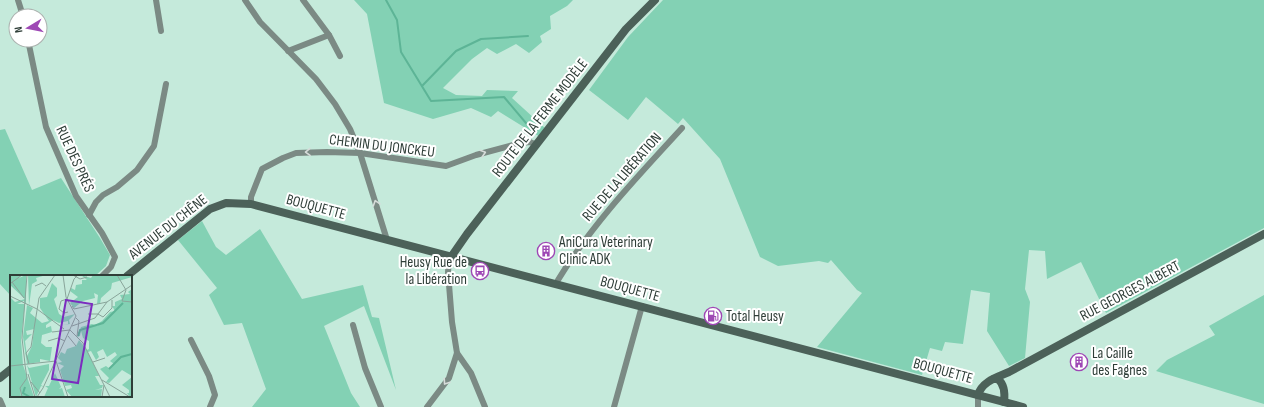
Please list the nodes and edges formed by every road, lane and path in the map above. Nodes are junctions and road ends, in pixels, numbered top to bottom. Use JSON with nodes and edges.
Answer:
{"nodes":[{"id":1,"x":156,"y":0,"type":"edge"},
{"id":2,"x":245,"y":0,"type":"edge"},
{"id":3,"x":303,"y":0,"type":"edge"},
{"id":4,"x":655,"y":0,"type":"edge"},
{"id":5,"x":161,"y":31,"type":"dead end"},
{"id":6,"x":329,"y":35,"type":"junction"},
{"id":7,"x":30,"y":48,"type":"edge"},
{"id":8,"x":288,"y":51,"type":"junction"},
{"id":9,"x":340,"y":56,"type":"dead end"},
{"id":10,"x":166,"y":84,"type":"dead end"},
{"id":11,"x":682,"y":128,"type":"dead end"},
{"id":12,"x":536,"y":145,"type":"junction"},
{"id":13,"x":360,"y":153,"type":"junction"},
{"id":14,"x":251,"y":204,"type":"junction"},
{"id":15,"x":89,"y":215,"type":"junction"},
{"id":16,"x":1264,"y":234,"type":"edge"},
{"id":17,"x":387,"y":240,"type":"junction"},
{"id":18,"x":451,"y":257,"type":"junction"},
{"id":19,"x":103,"y":275,"type":"edge"},
{"id":20,"x":128,"y":275,"type":"edge"},
{"id":21,"x":556,"y":284,"type":"junction"},
{"id":22,"x":642,"y":306,"type":"junction"},
{"id":23,"x":353,"y":325,"type":"dead end"},
{"id":24,"x":191,"y":340,"type":"dead end"},
{"id":25,"x":457,"y":353,"type":"junction"},
{"id":26,"x":10,"y":370,"type":"edge"},
{"id":27,"x":1009,"y":372,"type":"junction"},
{"id":28,"x":0,"y":378,"type":"edge"},
{"id":29,"x":994,"y":379,"type":"junction"},
{"id":30,"x":1003,"y":384,"type":"junction"},
{"id":31,"x":978,"y":395,"type":"junction"},
{"id":32,"x":0,"y":400,"type":"edge"},
{"id":33,"x":1004,"y":402,"type":"junction"},
{"id":34,"x":3,"y":407,"type":"edge"},
{"id":35,"x":210,"y":407,"type":"edge"},
{"id":36,"x":381,"y":407,"type":"edge"},
{"id":37,"x":427,"y":407,"type":"edge"},
{"id":38,"x":485,"y":407,"type":"edge"},
{"id":39,"x":614,"y":407,"type":"edge"},
{"id":40,"x":978,"y":407,"type":"edge"},
{"id":41,"x":1022,"y":407,"type":"edge"}],
"edges":[{"from":1,"to":5,"type":"street"},
{"from":2,"to":8,"type":"street"},
{"from":3,"to":6,"type":"street"},
{"from":4,"to":12,"type":"main road","name":"ROUTE DE LA FERME MODÈLE"},
{"from":6,"to":8,"type":"street"},
{"from":6,"to":9,"type":"street"},
{"from":7,"to":15,"type":"street","name":"RUE DES PRÉS"},
{"from":8,"to":13,"type":"street"},
{"from":10,"to":15,"type":"street"},
{"from":11,"to":21,"type":"street","name":"RUE DE LA LIBÉRATION"},
{"from":13,"to":12,"type":"street","name":"CHEMIN DU JONCKEU","one_way":true},
{"from":12,"to":18,"type":"main road","name":"ROUTE DE LA FERME MODÈLE"},
{"from":13,"to":14,"type":"street","name":"CHEMIN DU JONCKEU","one_way":true},
{"from":17,"to":13,"type":"street","one_way":true},
{"from":14,"to":17,"type":"main road","name":"BOUQUETTE"},
{"from":14,"to":20,"type":"main road","name":"AVENUE DU CHÊNE"},
{"from":15,"to":19,"type":"street","name":"RUE DES PRÉS"},
{"from":16,"to":27,"type":"main road","name":"RUE GEORGES ALBERT"},
{"from":17,"to":18,"type":"main road","name":"BOUQUETTE"},
{"from":18,"to":21,"type":"main road","name":"BOUQUETTE"},
{"from":18,"to":25,"type":"street"},
{"from":21,"to":22,"type":"main road","name":"BOUQUETTE"},
{"from":22,"to":31,"type":"main road","name":"BOUQUETTE"},
{"from":22,"to":39,"type":"street"},
{"from":23,"to":36,"type":"street"},
{"from":24,"to":35,"type":"street"},
{"from":25,"to":37,"type":"street","one_way":true},
{"from":25,"to":38,"type":"street"},
{"from":26,"to":28,"type":"main road"},
{"from":27,"to":29,"type":"main road","name":"RUE GEORGES ALBERT"},
{"from":27,"to":30,"type":"main road"},
{"from":29,"to":30,"type":"main road"},
{"from":29,"to":31,"type":"main road","name":"RUE GEORGES ALBERT"},
{"from":30,"to":33,"type":"main road"},
{"from":31,"to":33,"type":"main road","name":"BOUQUETTE"},
{"from":31,"to":40,"type":"street"},
{"from":32,"to":34,"type":"street"},
{"from":33,"to":41,"type":"main road","name":"BOUQUETTE"}]}
